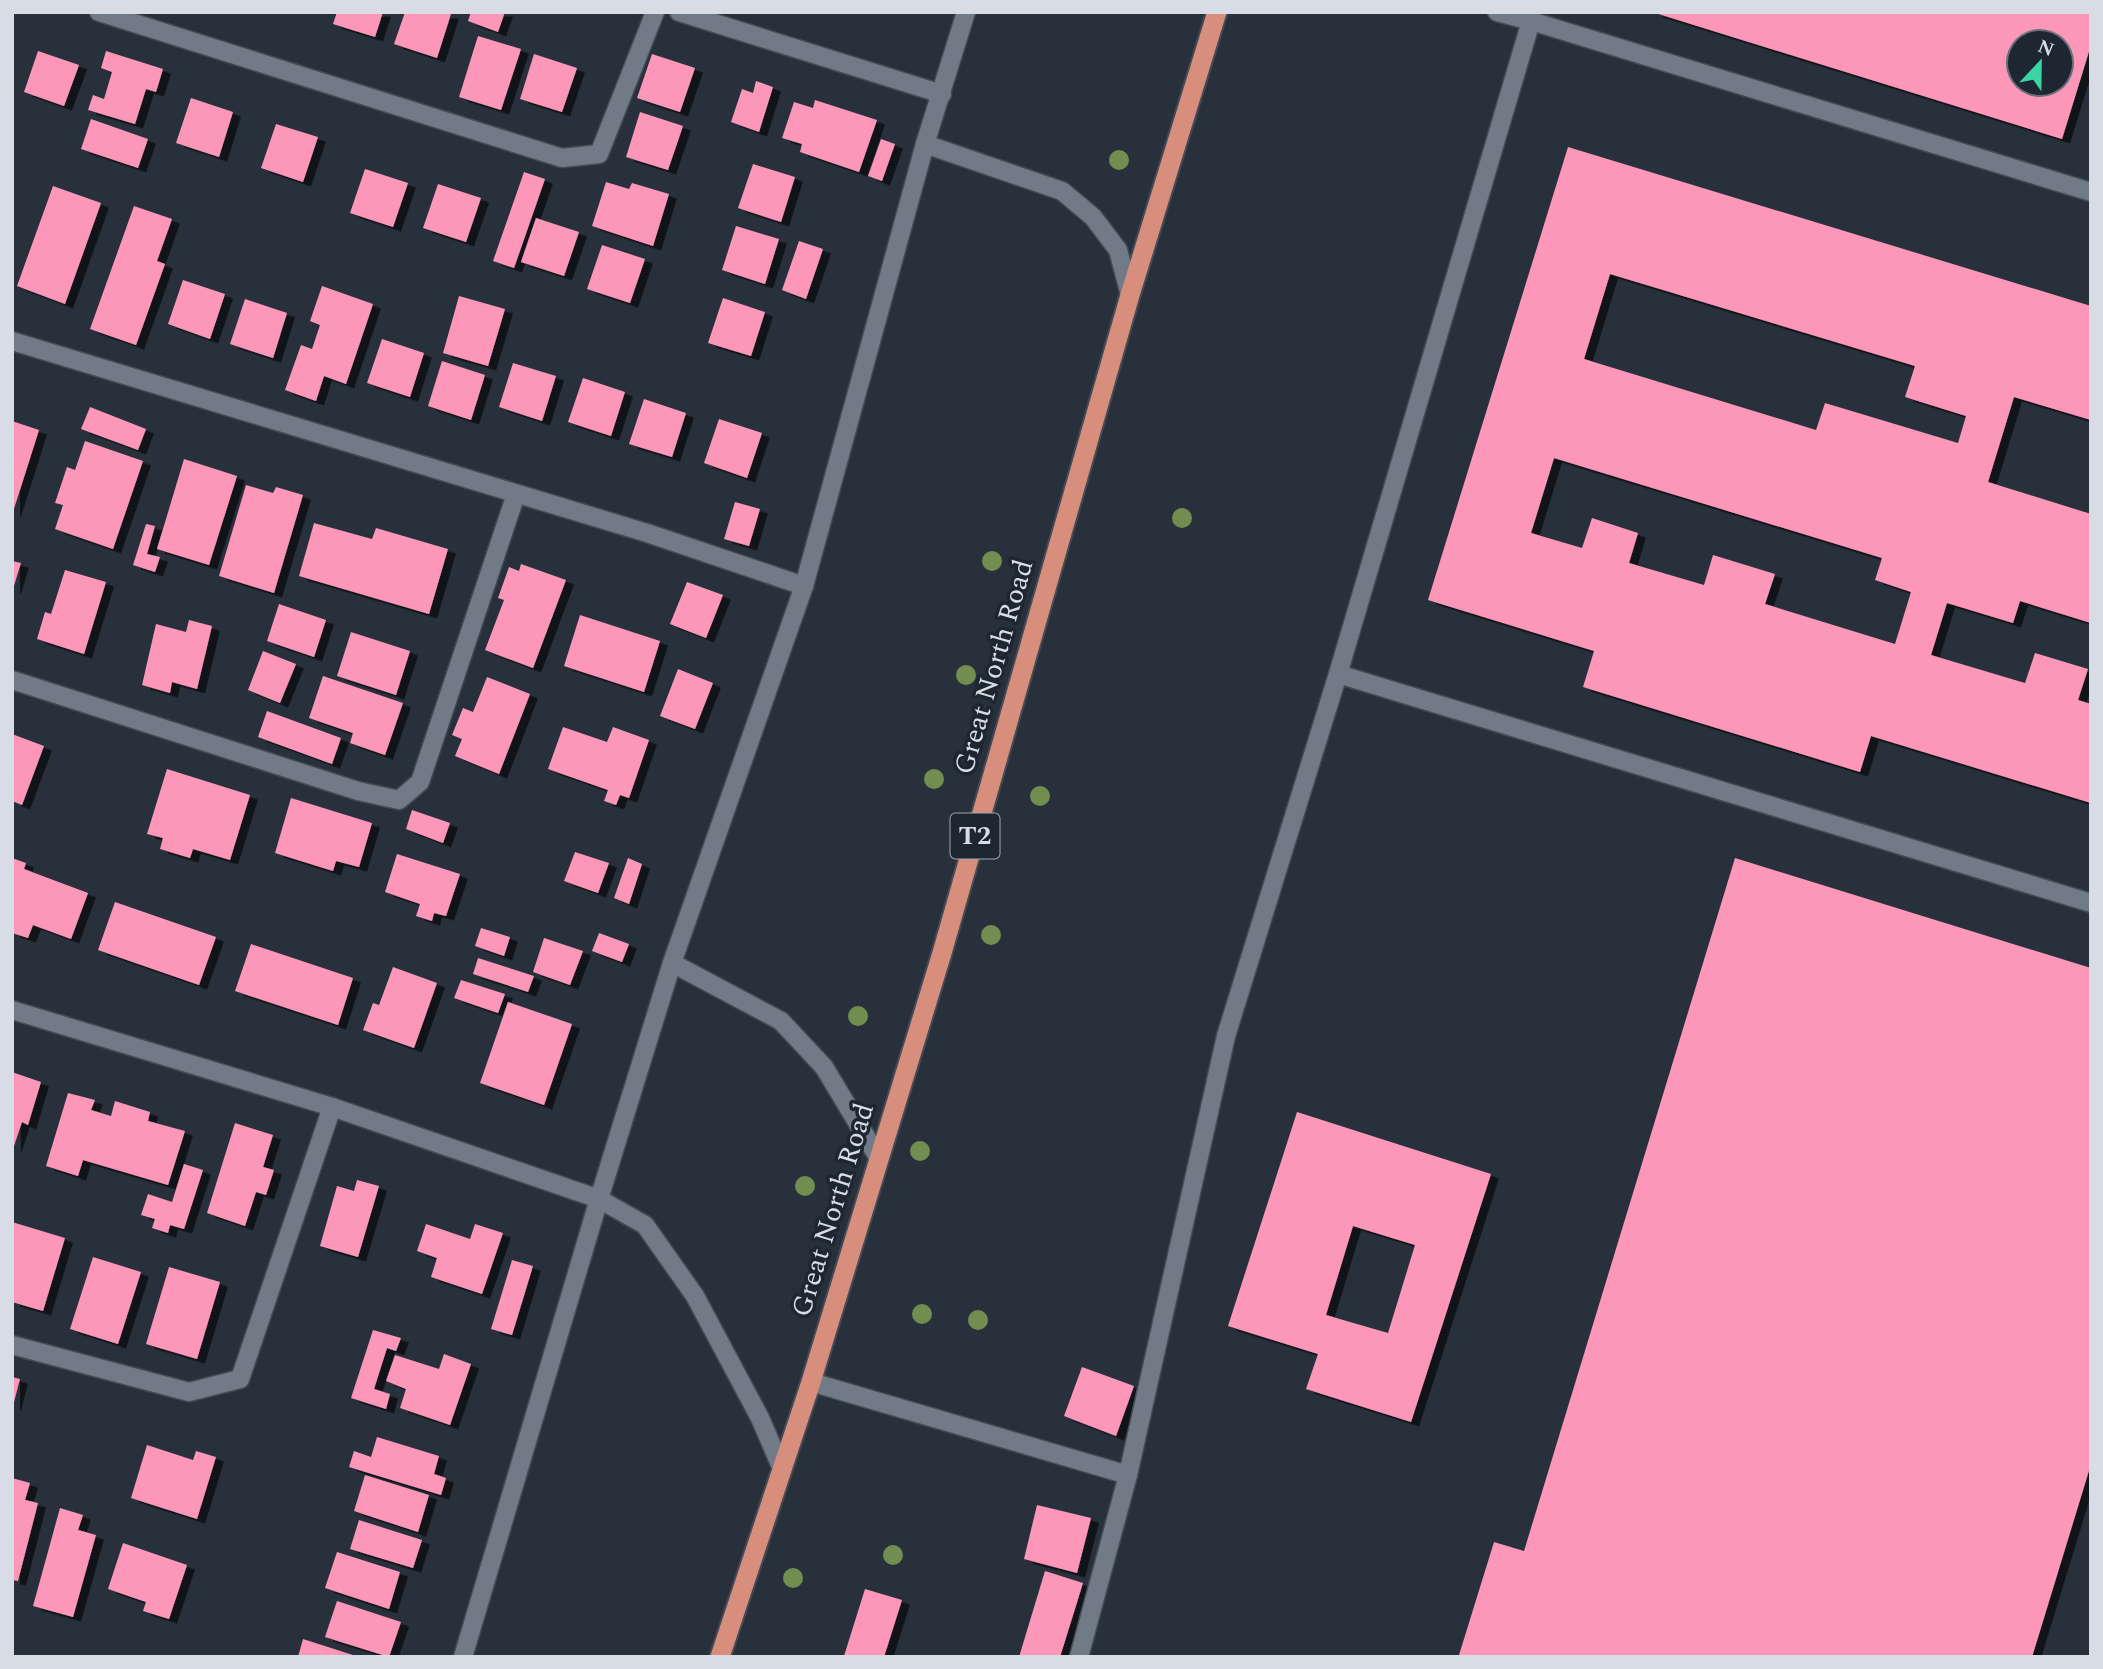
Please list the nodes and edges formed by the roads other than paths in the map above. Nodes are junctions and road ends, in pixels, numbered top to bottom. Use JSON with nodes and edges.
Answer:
{"nodes":[{"id":1,"x":99,"y":12,"type":"edge"},
{"id":2,"x":655,"y":12,"type":"edge"},
{"id":3,"x":679,"y":12,"type":"edge"},
{"id":4,"x":966,"y":12,"type":"edge"},
{"id":5,"x":1217,"y":12,"type":"edge"},
{"id":6,"x":1497,"y":12,"type":"edge"},
{"id":7,"x":137,"y":18,"type":"edge"},
{"id":8,"x":1531,"y":21,"type":"junction"},
{"id":9,"x":942,"y":94,"type":"junction"},
{"id":10,"x":925,"y":144,"type":"junction"},
{"id":11,"x":2091,"y":192,"type":"edge"},
{"id":12,"x":1130,"y":295,"type":"junction"},
{"id":13,"x":12,"y":341,"type":"edge"},
{"id":14,"x":516,"y":495,"type":"junction"},
{"id":15,"x":804,"y":586,"type":"junction"},
{"id":16,"x":1338,"y":674,"type":"junction"},
{"id":17,"x":12,"y":680,"type":"edge"},
{"id":18,"x":2091,"y":903,"type":"edge"},
{"id":19,"x":672,"y":963,"type":"junction"},
{"id":20,"x":12,"y":1010,"type":"edge"},
{"id":21,"x":332,"y":1107,"type":"junction"},
{"id":22,"x":878,"y":1157,"type":"junction"},
{"id":23,"x":599,"y":1199,"type":"junction"},
{"id":24,"x":12,"y":1345,"type":"edge"},
{"id":25,"x":811,"y":1382,"type":"junction"},
{"id":26,"x":782,"y":1469,"type":"junction"},
{"id":27,"x":1128,"y":1475,"type":"junction"},
{"id":28,"x":463,"y":1657,"type":"edge"},
{"id":29,"x":720,"y":1657,"type":"edge"},
{"id":30,"x":1079,"y":1657,"type":"edge"}],
"edges":[{"from":1,"to":7,"type":"street"},
{"from":2,"to":7,"type":"street"},
{"from":3,"to":9,"type":"street"},
{"from":4,"to":9,"type":"street"},
{"from":5,"to":12,"type":"highway","name":"Great North Road","number":"T2"},
{"from":6,"to":8,"type":"street"},
{"from":8,"to":11,"type":"street"},
{"from":8,"to":16,"type":"street"},
{"from":9,"to":10,"type":"street"},
{"from":10,"to":12,"type":"street"},
{"from":10,"to":15,"type":"street"},
{"from":12,"to":22,"type":"highway","name":"Great North Road","number":"T2"},
{"from":13,"to":14,"type":"street"},
{"from":14,"to":15,"type":"street"},
{"from":14,"to":17,"type":"street"},
{"from":15,"to":19,"type":"street"},
{"from":16,"to":18,"type":"street"},
{"from":16,"to":27,"type":"street"},
{"from":19,"to":22,"type":"street"},
{"from":19,"to":23,"type":"street"},
{"from":20,"to":21,"type":"street"},
{"from":21,"to":23,"type":"street"},
{"from":21,"to":24,"type":"street"},
{"from":22,"to":25,"type":"highway","name":"Great North Road","number":"T2"},
{"from":23,"to":26,"type":"street"},
{"from":23,"to":28,"type":"street"},
{"from":25,"to":26,"type":"highway","name":"Great North Road","number":"T2"},
{"from":25,"to":27,"type":"street"},
{"from":26,"to":29,"type":"highway","name":"Great North Road","number":"T2"},
{"from":27,"to":30,"type":"street"}]}
